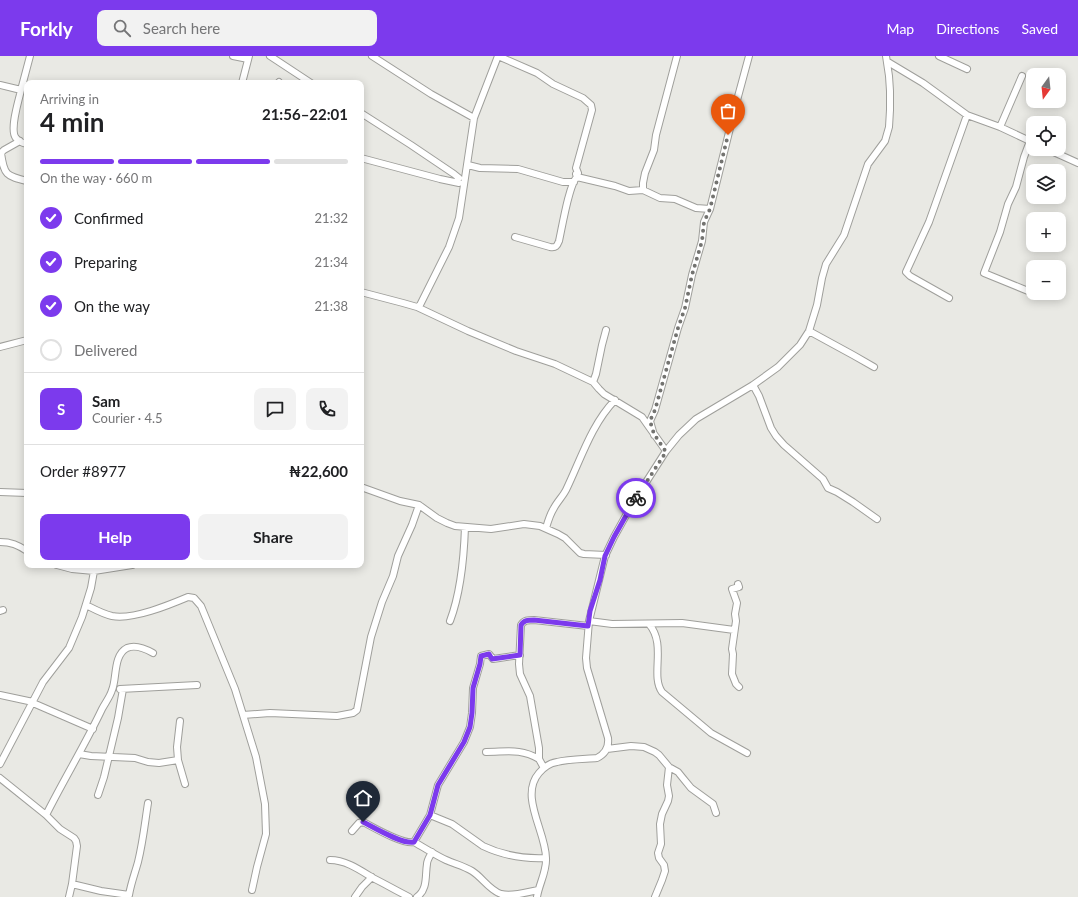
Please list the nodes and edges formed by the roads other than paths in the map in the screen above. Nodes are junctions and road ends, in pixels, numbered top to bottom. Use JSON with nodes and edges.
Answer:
{"nodes":[{"id":1,"x":30,"y":56,"type":"edge"},
{"id":2,"x":233,"y":56,"type":"edge"},
{"id":3,"x":270,"y":56,"type":"edge"},
{"id":4,"x":372,"y":56,"type":"edge"},
{"id":5,"x":677,"y":56,"type":"edge"},
{"id":6,"x":749,"y":56,"type":"edge"},
{"id":7,"x":939,"y":56,"type":"edge"},
{"id":8,"x":248,"y":58,"type":"edge"},
{"id":9,"x":887,"y":59,"type":"edge"},
{"id":10,"x":967,"y":69,"type":"dead end"},
{"id":11,"x":1022,"y":76,"type":"dead end"},
{"id":12,"x":243,"y":80,"type":"edge"},
{"id":13,"x":306,"y":80,"type":"edge"},
{"id":14,"x":0,"y":85,"type":"edge"},
{"id":15,"x":21,"y":90,"type":"junction"},
{"id":16,"x":967,"y":115,"type":"junction"},
{"id":17,"x":364,"y":116,"type":"edge"},
{"id":18,"x":474,"y":118,"type":"junction"},
{"id":19,"x":1000,"y":128,"type":"junction"},
{"id":20,"x":1026,"y":140,"type":"edge"},
{"id":21,"x":20,"y":141,"type":"junction"},
{"id":22,"x":24,"y":143,"type":"edge"},
{"id":23,"x":1,"y":153,"type":"edge"},
{"id":24,"x":1026,"y":153,"type":"edge"},
{"id":25,"x":1062,"y":156,"type":"edge"},
{"id":26,"x":364,"y":159,"type":"edge"},
{"id":27,"x":1078,"y":163,"type":"edge"},
{"id":28,"x":468,"y":165,"type":"junction"},
{"id":29,"x":24,"y":179,"type":"edge"},
{"id":30,"x":576,"y":180,"type":"junction"},
{"id":31,"x":456,"y":182,"type":"junction"},
{"id":32,"x":464,"y":184,"type":"junction"},
{"id":33,"x":643,"y":190,"type":"junction"},
{"id":34,"x":710,"y":209,"type":"junction"},
{"id":35,"x":514,"y":237,"type":"dead end"},
{"id":36,"x":1026,"y":290,"type":"edge"},
{"id":37,"x":364,"y":293,"type":"edge"},
{"id":38,"x":949,"y":298,"type":"dead end"},
{"id":39,"x":417,"y":307,"type":"junction"},
{"id":40,"x":606,"y":330,"type":"dead end"},
{"id":41,"x":809,"y":331,"type":"junction"},
{"id":42,"x":24,"y":341,"type":"edge"},
{"id":43,"x":0,"y":346,"type":"edge"},
{"id":44,"x":874,"y":367,"type":"dead end"},
{"id":45,"x":593,"y":382,"type":"junction"},
{"id":46,"x":753,"y":385,"type":"junction"},
{"id":47,"x":615,"y":400,"type":"junction"},
{"id":48,"x":654,"y":434,"type":"junction"},
{"id":49,"x":666,"y":452,"type":"junction"},
{"id":50,"x":364,"y":488,"type":"edge"},
{"id":51,"x":0,"y":492,"type":"edge"},
{"id":52,"x":24,"y":493,"type":"edge"},
{"id":53,"x":418,"y":505,"type":"junction"},
{"id":54,"x":877,"y":519,"type":"dead end"},
{"id":55,"x":465,"y":527,"type":"junction"},
{"id":56,"x":546,"y":528,"type":"junction"},
{"id":57,"x":0,"y":542,"type":"edge"},
{"id":58,"x":24,"y":549,"type":"edge"},
{"id":59,"x":606,"y":555,"type":"junction"},
{"id":60,"x":68,"y":568,"type":"edge"},
{"id":61,"x":113,"y":568,"type":"edge"},
{"id":62,"x":94,"y":571,"type":"junction"},
{"id":63,"x":738,"y":584,"type":"dead end"},
{"id":64,"x":86,"y":605,"type":"junction"},
{"id":65,"x":450,"y":621,"type":"dead end"},
{"id":66,"x":588,"y":624,"type":"junction"},
{"id":67,"x":650,"y":624,"type":"junction"},
{"id":68,"x":734,"y":630,"type":"junction"},
{"id":69,"x":153,"y":653,"type":"dead end"},
{"id":70,"x":520,"y":655,"type":"junction"},
{"id":71,"x":197,"y":685,"type":"dead end"},
{"id":72,"x":739,"y":687,"type":"dead end"},
{"id":73,"x":123,"y":689,"type":"junction"},
{"id":74,"x":113,"y":690,"type":"junction"},
{"id":75,"x":0,"y":695,"type":"edge"},
{"id":76,"x":122,"y":696,"type":"junction"},
{"id":77,"x":33,"y":702,"type":"junction"},
{"id":78,"x":243,"y":715,"type":"junction"},
{"id":79,"x":180,"y":721,"type":"dead end"},
{"id":80,"x":93,"y":729,"type":"junction"},
{"id":81,"x":607,"y":750,"type":"junction"},
{"id":82,"x":486,"y":752,"type":"dead end"},
{"id":83,"x":747,"y":753,"type":"dead end"},
{"id":84,"x":79,"y":754,"type":"junction"},
{"id":85,"x":108,"y":757,"type":"junction"},
{"id":86,"x":539,"y":759,"type":"junction"},
{"id":87,"x":178,"y":760,"type":"junction"},
{"id":88,"x":0,"y":764,"type":"edge"},
{"id":89,"x":669,"y":767,"type":"junction"},
{"id":90,"x":544,"y":768,"type":"junction"},
{"id":91,"x":0,"y":778,"type":"edge"},
{"id":92,"x":185,"y":784,"type":"dead end"},
{"id":93,"x":98,"y":795,"type":"dead end"},
{"id":94,"x":148,"y":803,"type":"dead end"},
{"id":95,"x":716,"y":813,"type":"dead end"},
{"id":96,"x":46,"y":815,"type":"junction"},
{"id":97,"x":430,"y":815,"type":"junction"},
{"id":98,"x":352,"y":831,"type":"dead end"},
{"id":99,"x":414,"y":842,"type":"junction"},
{"id":100,"x":432,"y":852,"type":"junction"},
{"id":101,"x":546,"y":858,"type":"junction"},
{"id":102,"x":330,"y":860,"type":"dead end"},
{"id":103,"x":370,"y":879,"type":"junction"},
{"id":104,"x":72,"y":884,"type":"junction"},
{"id":105,"x":252,"y":890,"type":"dead end"},
{"id":106,"x":538,"y":890,"type":"junction"},
{"id":107,"x":129,"y":896,"type":"edge"},
{"id":108,"x":69,"y":897,"type":"edge"},
{"id":109,"x":355,"y":897,"type":"edge"},
{"id":110,"x":409,"y":897,"type":"edge"},
{"id":111,"x":417,"y":897,"type":"edge"},
{"id":112,"x":537,"y":897,"type":"edge"},
{"id":113,"x":655,"y":897,"type":"edge"}],
"edges":[{"from":1,"to":15,"type":"street"},
{"from":2,"to":8,"type":"street"},
{"from":3,"to":13,"type":"street"},
{"from":4,"to":18,"type":"street"},
{"from":5,"to":33,"type":"street"},
{"from":6,"to":34,"type":"street"},
{"from":7,"to":10,"type":"street"},
{"from":8,"to":12,"type":"street"},
{"from":9,"to":16,"type":"street"},
{"from":9,"to":41,"type":"street"},
{"from":11,"to":19,"type":"street"},
{"from":14,"to":15,"type":"street"},
{"from":15,"to":21,"type":"street"},
{"from":16,"to":19,"type":"street"},
{"from":16,"to":38,"type":"street"},
{"from":17,"to":31,"type":"street"},
{"from":18,"to":28,"type":"street"},
{"from":18,"to":30,"type":"street"},
{"from":19,"to":20,"type":"street"},
{"from":21,"to":22,"type":"street"},
{"from":21,"to":23,"type":"street"},
{"from":23,"to":29,"type":"street"},
{"from":24,"to":36,"type":"street"},
{"from":25,"to":27,"type":"street"},
{"from":26,"to":31,"type":"street"},
{"from":28,"to":30,"type":"street"},
{"from":28,"to":32,"type":"street"},
{"from":30,"to":33,"type":"street"},
{"from":30,"to":35,"type":"street"},
{"from":31,"to":32,"type":"street"},
{"from":32,"to":39,"type":"street"},
{"from":33,"to":34,"type":"street"},
{"from":34,"to":48,"type":"street"},
{"from":37,"to":39,"type":"street"},
{"from":39,"to":45,"type":"street"},
{"from":40,"to":45,"type":"street"},
{"from":41,"to":44,"type":"street"},
{"from":41,"to":46,"type":"street"},
{"from":42,"to":43,"type":"street"},
{"from":45,"to":47,"type":"street"},
{"from":46,"to":49,"type":"street"},
{"from":46,"to":54,"type":"street"},
{"from":47,"to":48,"type":"street"},
{"from":47,"to":56,"type":"street"},
{"from":48,"to":49,"type":"street"},
{"from":49,"to":59,"type":"street"},
{"from":50,"to":53,"type":"street"},
{"from":51,"to":52,"type":"street"},
{"from":53,"to":55,"type":"street"},
{"from":53,"to":78,"type":"street"},
{"from":55,"to":56,"type":"street"},
{"from":55,"to":65,"type":"street"},
{"from":56,"to":59,"type":"street"},
{"from":57,"to":58,"type":"street"},
{"from":59,"to":66,"type":"street"},
{"from":60,"to":62,"type":"street"},
{"from":61,"to":62,"type":"street"},
{"from":62,"to":64,"type":"street"},
{"from":63,"to":68,"type":"street"},
{"from":64,"to":77,"type":"street"},
{"from":64,"to":78,"type":"street"},
{"from":66,"to":67,"type":"street"},
{"from":66,"to":70,"type":"street"},
{"from":66,"to":81,"type":"street"},
{"from":67,"to":68,"type":"street"},
{"from":67,"to":83,"type":"street"},
{"from":68,"to":72,"type":"street"},
{"from":69,"to":74,"type":"street"},
{"from":70,"to":86,"type":"street"},
{"from":70,"to":97,"type":"street"},
{"from":71,"to":73,"type":"street"},
{"from":73,"to":74,"type":"street"},
{"from":73,"to":76,"type":"street"},
{"from":74,"to":76,"type":"street"},
{"from":74,"to":80,"type":"street"},
{"from":75,"to":77,"type":"street"},
{"from":76,"to":85,"type":"street"},
{"from":77,"to":80,"type":"street"},
{"from":77,"to":88,"type":"street"},
{"from":78,"to":105,"type":"street"},
{"from":79,"to":87,"type":"street"},
{"from":80,"to":84,"type":"street"},
{"from":81,"to":89,"type":"street"},
{"from":81,"to":90,"type":"street"},
{"from":82,"to":86,"type":"street"},
{"from":84,"to":85,"type":"street"},
{"from":84,"to":96,"type":"street"},
{"from":85,"to":87,"type":"street"},
{"from":85,"to":93,"type":"street"},
{"from":86,"to":90,"type":"street"},
{"from":87,"to":92,"type":"street"},
{"from":89,"to":95,"type":"street"},
{"from":89,"to":113,"type":"street"},
{"from":90,"to":101,"type":"street"},
{"from":91,"to":96,"type":"street"},
{"from":94,"to":107,"type":"street"},
{"from":96,"to":104,"type":"street"},
{"from":97,"to":99,"type":"street"},
{"from":97,"to":101,"type":"street"},
{"from":98,"to":99,"type":"street"},
{"from":99,"to":100,"type":"street"},
{"from":100,"to":106,"type":"street"},
{"from":100,"to":111,"type":"street"},
{"from":101,"to":106,"type":"street"},
{"from":102,"to":103,"type":"street"},
{"from":103,"to":109,"type":"street"},
{"from":103,"to":110,"type":"street"},
{"from":104,"to":107,"type":"street"},
{"from":104,"to":108,"type":"street"},
{"from":106,"to":112,"type":"street"}]}
